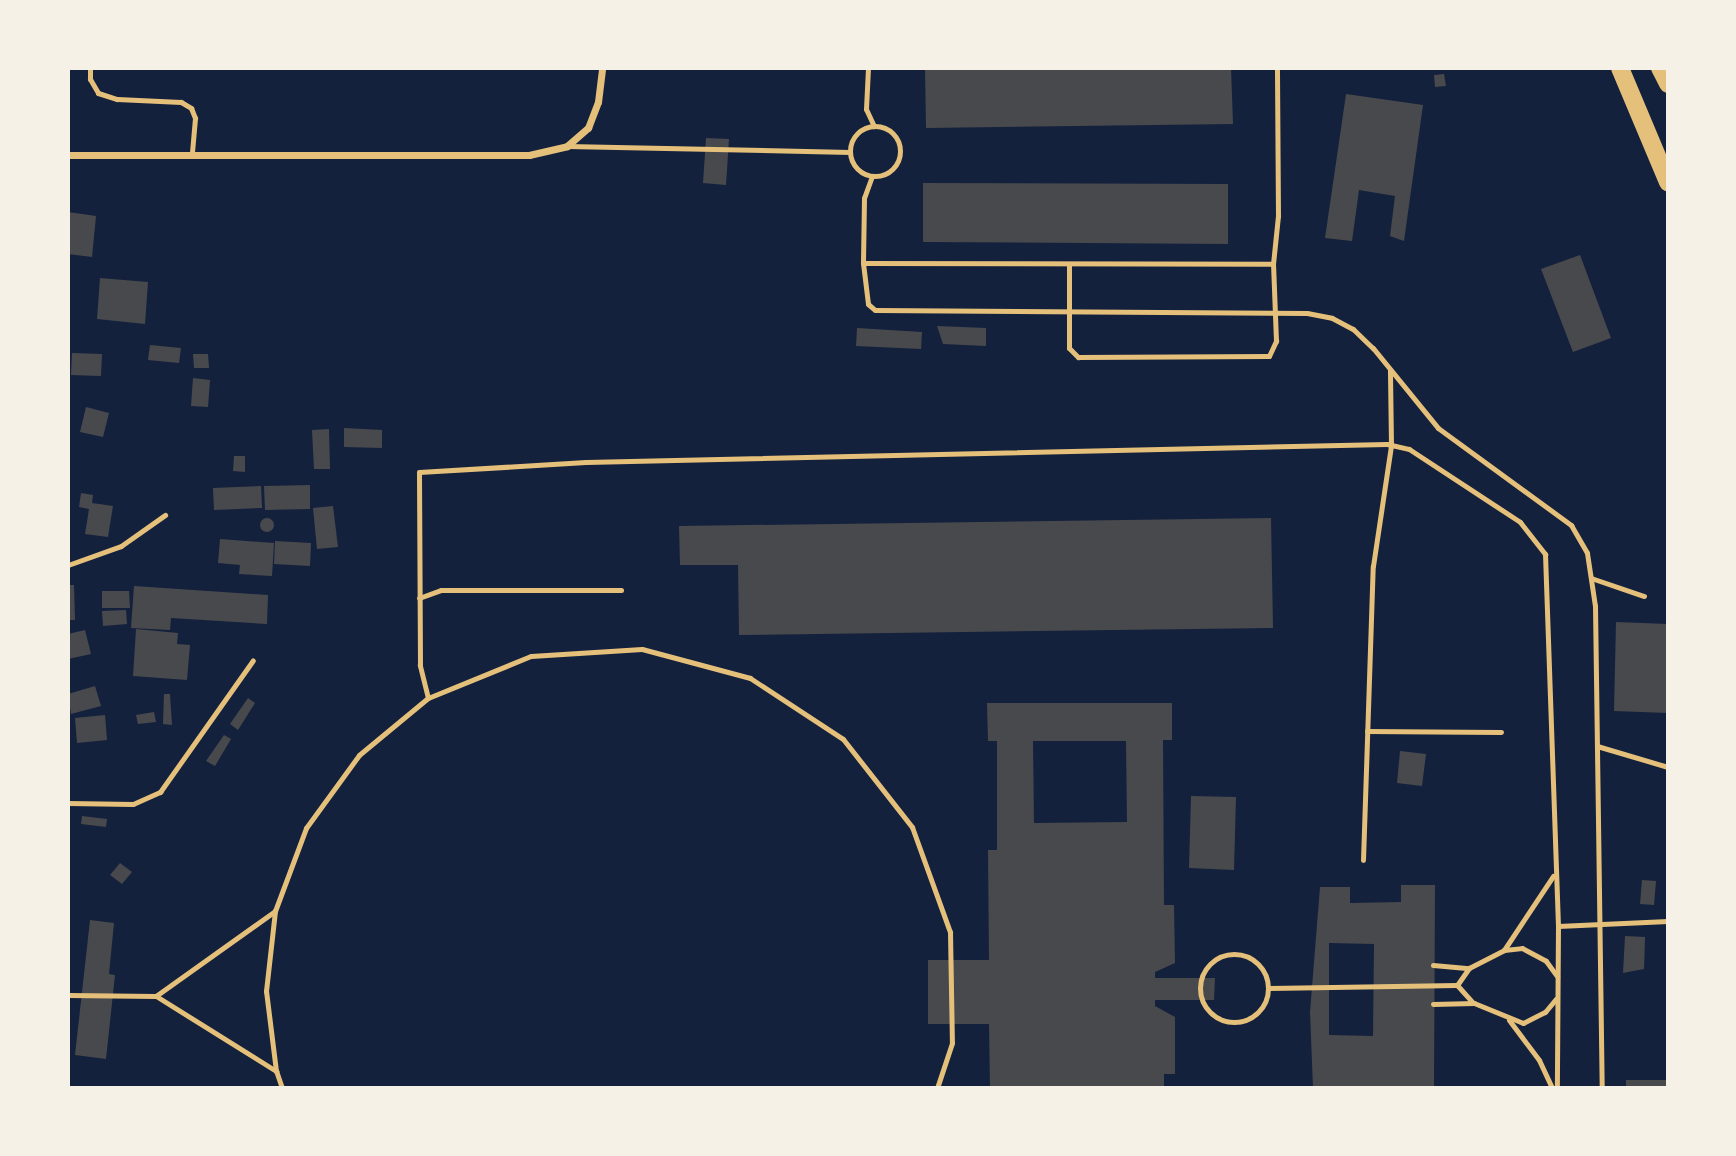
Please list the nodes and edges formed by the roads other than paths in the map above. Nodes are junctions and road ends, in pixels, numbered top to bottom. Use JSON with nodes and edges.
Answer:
{"nodes":[{"id":1,"x":90,"y":68,"type":"edge"},
{"id":2,"x":601,"y":68,"type":"edge"},
{"id":3,"x":868,"y":68,"type":"edge"},
{"id":4,"x":1278,"y":68,"type":"edge"},
{"id":5,"x":1620,"y":68,"type":"edge"},
{"id":6,"x":1660,"y":68,"type":"edge"},
{"id":7,"x":1668,"y":84,"type":"edge"},
{"id":8,"x":874,"y":126,"type":"junction"},
{"id":9,"x":567,"y":146,"type":"junction"},
{"id":10,"x":849,"y":152,"type":"junction"},
{"id":11,"x":68,"y":155,"type":"edge"},
{"id":12,"x":192,"y":155,"type":"junction"},
{"id":13,"x":872,"y":176,"type":"junction"},
{"id":14,"x":1668,"y":182,"type":"edge"},
{"id":15,"x":863,"y":263,"type":"junction"},
{"id":16,"x":1069,"y":264,"type":"junction"},
{"id":17,"x":1273,"y":264,"type":"junction"},
{"id":18,"x":1068,"y":312,"type":"junction"},
{"id":19,"x":1275,"y":314,"type":"junction"},
{"id":20,"x":1390,"y":370,"type":"junction"},
{"id":21,"x":1391,"y":445,"type":"junction"},
{"id":22,"x":165,"y":514,"type":"dead end"},
{"id":23,"x":68,"y":565,"type":"edge"},
{"id":24,"x":1591,"y":578,"type":"junction"},
{"id":25,"x":621,"y":590,"type":"dead end"},
{"id":26,"x":1644,"y":596,"type":"dead end"},
{"id":27,"x":419,"y":598,"type":"junction"},
{"id":28,"x":253,"y":660,"type":"dead end"},
{"id":29,"x":428,"y":698,"type":"junction"},
{"id":30,"x":1367,"y":732,"type":"junction"},
{"id":31,"x":1501,"y":733,"type":"dead end"},
{"id":32,"x":1597,"y":746,"type":"junction"},
{"id":33,"x":1668,"y":767,"type":"edge"},
{"id":34,"x":68,"y":803,"type":"edge"},
{"id":35,"x":1363,"y":860,"type":"dead end"},
{"id":36,"x":1555,"y":873,"type":"junction"},
{"id":37,"x":275,"y":911,"type":"junction"},
{"id":38,"x":1668,"y":921,"type":"edge"},
{"id":39,"x":1600,"y":924,"type":"junction"},
{"id":40,"x":1558,"y":926,"type":"junction"},
{"id":41,"x":1504,"y":950,"type":"junction"},
{"id":42,"x":1433,"y":965,"type":"dead end"},
{"id":43,"x":1469,"y":968,"type":"junction"},
{"id":44,"x":1557,"y":976,"type":"junction"},
{"id":45,"x":1457,"y":985,"type":"junction"},
{"id":46,"x":1268,"y":988,"type":"junction"},
{"id":47,"x":68,"y":995,"type":"edge"},
{"id":48,"x":156,"y":996,"type":"junction"},
{"id":49,"x":1558,"y":998,"type":"junction"},
{"id":50,"x":1474,"y":1003,"type":"junction"},
{"id":51,"x":1433,"y":1004,"type":"dead end"},
{"id":52,"x":1509,"y":1020,"type":"junction"},
{"id":53,"x":276,"y":1071,"type":"junction"},
{"id":54,"x":282,"y":1088,"type":"edge"},
{"id":55,"x":937,"y":1088,"type":"edge"},
{"id":56,"x":1555,"y":1088,"type":"edge"},
{"id":57,"x":1602,"y":1088,"type":"edge"}],
"edges":[{"from":1,"to":12,"type":"lane"},
{"from":2,"to":9,"type":"street"},
{"from":3,"to":8,"type":"lane"},
{"from":4,"to":17,"type":"lane"},
{"from":5,"to":14,"type":"main road"},
{"from":6,"to":7,"type":"main road"},
{"from":8,"to":10,"type":"lane"},
{"from":8,"to":13,"type":"lane"},
{"from":9,"to":10,"type":"lane"},
{"from":9,"to":12,"type":"street"},
{"from":10,"to":13,"type":"lane"},
{"from":11,"to":12,"type":"street"},
{"from":13,"to":15,"type":"lane"},
{"from":15,"to":16,"type":"lane"},
{"from":15,"to":18,"type":"lane"},
{"from":16,"to":17,"type":"lane"},
{"from":16,"to":18,"type":"lane"},
{"from":17,"to":19,"type":"lane"},
{"from":18,"to":19,"type":"lane"},
{"from":18,"to":19,"type":"lane"},
{"from":19,"to":20,"type":"lane"},
{"from":20,"to":21,"type":"lane"},
{"from":20,"to":24,"type":"lane"},
{"from":21,"to":27,"type":"lane"},
{"from":21,"to":30,"type":"lane"},
{"from":21,"to":36,"type":"lane"},
{"from":22,"to":23,"type":"lane"},
{"from":24,"to":26,"type":"lane"},
{"from":24,"to":32,"type":"lane"},
{"from":25,"to":27,"type":"lane"},
{"from":27,"to":29,"type":"lane"},
{"from":28,"to":34,"type":"lane"},
{"from":29,"to":37,"type":"lane"},
{"from":29,"to":55,"type":"lane"},
{"from":30,"to":31,"type":"lane"},
{"from":30,"to":35,"type":"lane"},
{"from":32,"to":33,"type":"lane"},
{"from":32,"to":39,"type":"lane"},
{"from":36,"to":40,"type":"lane"},
{"from":36,"to":41,"type":"lane"},
{"from":37,"to":48,"type":"lane"},
{"from":37,"to":53,"type":"lane"},
{"from":38,"to":39,"type":"lane"},
{"from":39,"to":40,"type":"lane"},
{"from":39,"to":57,"type":"lane"},
{"from":40,"to":44,"type":"lane"},
{"from":41,"to":43,"type":"lane"},
{"from":41,"to":44,"type":"lane"},
{"from":42,"to":43,"type":"lane"},
{"from":43,"to":45,"type":"lane"},
{"from":44,"to":49,"type":"lane"},
{"from":45,"to":46,"type":"lane"},
{"from":45,"to":50,"type":"lane"},
{"from":46,"to":46,"type":"lane"},
{"from":47,"to":48,"type":"lane"},
{"from":48,"to":53,"type":"lane"},
{"from":49,"to":52,"type":"lane"},
{"from":49,"to":56,"type":"lane"},
{"from":50,"to":51,"type":"lane"},
{"from":50,"to":52,"type":"lane"},
{"from":52,"to":56,"type":"lane"},
{"from":53,"to":54,"type":"lane"}]}
